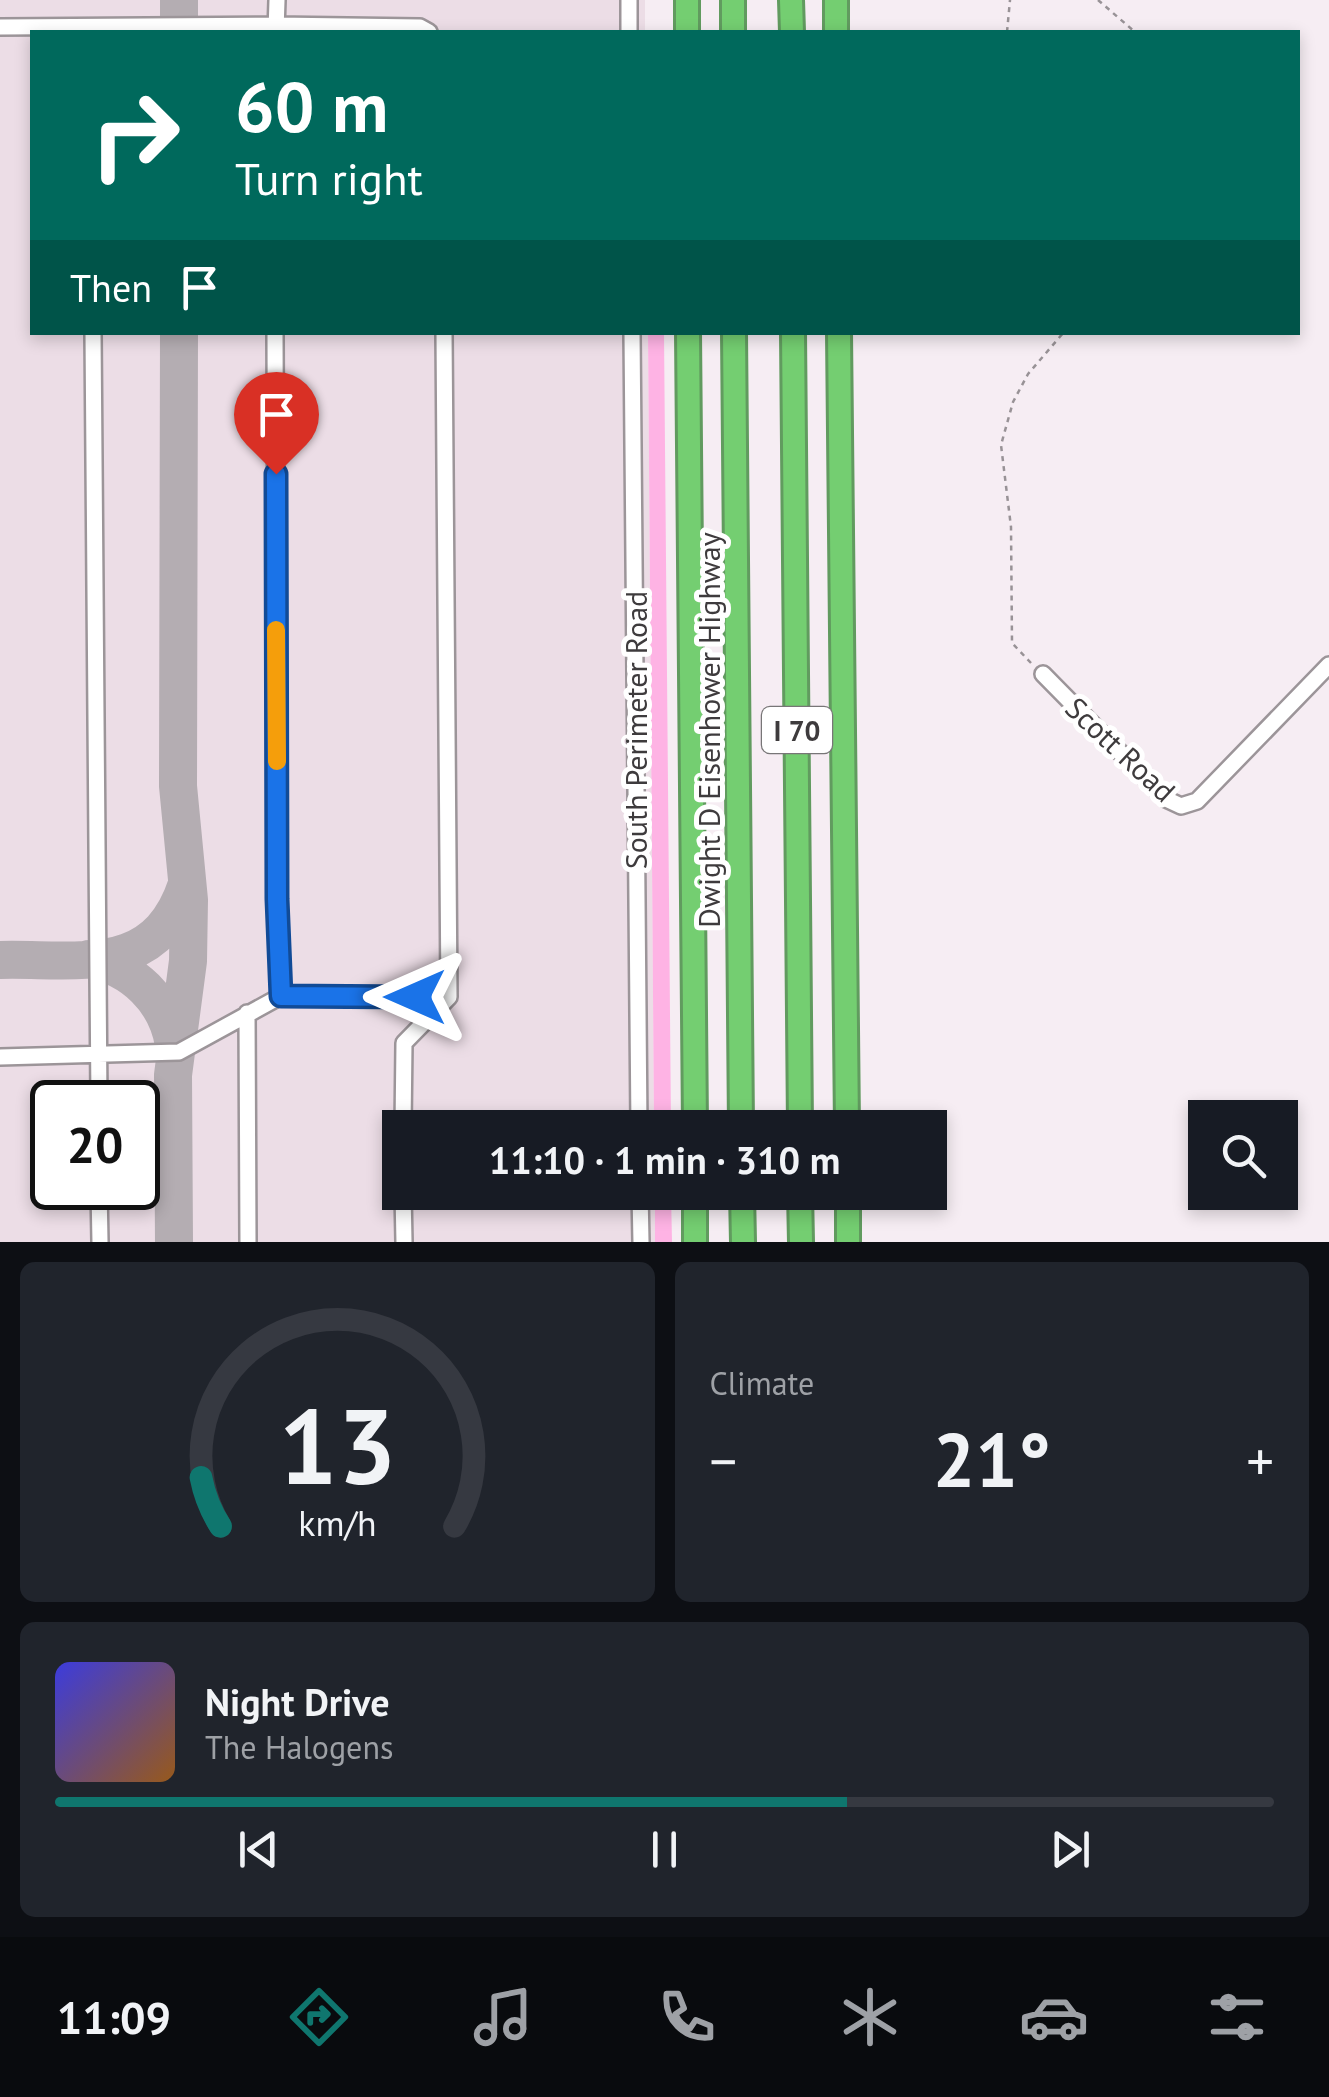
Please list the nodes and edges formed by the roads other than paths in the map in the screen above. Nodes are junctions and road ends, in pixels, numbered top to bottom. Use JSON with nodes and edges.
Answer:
{"nodes":[{"id":1,"x":276,"y":0,"type":"edge"},
{"id":2,"x":629,"y":0,"type":"edge"},
{"id":3,"x":687,"y":0,"type":"edge"},
{"id":4,"x":732,"y":0,"type":"edge"},
{"id":5,"x":792,"y":0,"type":"edge"},
{"id":6,"x":836,"y":0,"type":"edge"},
{"id":7,"x":0,"y":27,"type":"edge"},
{"id":8,"x":276,"y":28,"type":"edge"},
{"id":9,"x":91,"y":29,"type":"edge"},
{"id":10,"x":425,"y":30,"type":"edge"},
{"id":11,"x":629,"y":30,"type":"edge"},
{"id":12,"x":687,"y":30,"type":"edge"},
{"id":13,"x":733,"y":30,"type":"edge"},
{"id":14,"x":792,"y":30,"type":"edge"},
{"id":15,"x":836,"y":30,"type":"edge"},
{"id":16,"x":93,"y":335,"type":"edge"},
{"id":17,"x":276,"y":335,"type":"edge"},
{"id":18,"x":444,"y":335,"type":"edge"},
{"id":19,"x":632,"y":335,"type":"edge"},
{"id":20,"x":688,"y":335,"type":"edge"},
{"id":21,"x":734,"y":335,"type":"edge"},
{"id":22,"x":792,"y":335,"type":"edge"},
{"id":23,"x":839,"y":335,"type":"edge"},
{"id":24,"x":1329,"y":665,"type":"edge"},
{"id":25,"x":1043,"y":674,"type":"road end"},
{"id":26,"x":281,"y":996,"type":"junction"},
{"id":27,"x":449,"y":998,"type":"junction"},
{"id":28,"x":247,"y":1013,"type":"junction"},
{"id":29,"x":98,"y":1054,"type":"junction"},
{"id":30,"x":0,"y":1057,"type":"edge"},
{"id":31,"x":99,"y":1080,"type":"edge"},
{"id":32,"x":403,"y":1110,"type":"edge"},
{"id":33,"x":639,"y":1110,"type":"edge"},
{"id":34,"x":694,"y":1110,"type":"edge"},
{"id":35,"x":741,"y":1110,"type":"edge"},
{"id":36,"x":800,"y":1110,"type":"edge"},
{"id":37,"x":847,"y":1110,"type":"edge"},
{"id":38,"x":100,"y":1210,"type":"edge"},
{"id":39,"x":403,"y":1210,"type":"edge"},
{"id":40,"x":640,"y":1210,"type":"edge"},
{"id":41,"x":694,"y":1210,"type":"edge"},
{"id":42,"x":742,"y":1210,"type":"edge"},
{"id":43,"x":800,"y":1210,"type":"edge"},
{"id":44,"x":848,"y":1210,"type":"edge"},
{"id":45,"x":100,"y":1242,"type":"edge"},
{"id":46,"x":248,"y":1242,"type":"edge"},
{"id":47,"x":404,"y":1242,"type":"edge"},
{"id":48,"x":641,"y":1242,"type":"edge"},
{"id":49,"x":694,"y":1242,"type":"edge"},
{"id":50,"x":742,"y":1242,"type":"edge"},
{"id":51,"x":800,"y":1242,"type":"edge"},
{"id":52,"x":848,"y":1242,"type":"edge"}],
"edges":[{"from":1,"to":8,"type":"street"},
{"from":2,"to":11,"type":"street"},
{"from":3,"to":12,"type":"highway"},
{"from":4,"to":13,"type":"highway"},
{"from":5,"to":14,"type":"highway"},
{"from":6,"to":15,"type":"highway"},
{"from":7,"to":9,"type":"street"},
{"from":8,"to":9,"type":"street"},
{"from":8,"to":10,"type":"street"},
{"from":16,"to":29,"type":"street"},
{"from":17,"to":26,"type":"street"},
{"from":18,"to":27,"type":"street"},
{"from":19,"to":33,"type":"street","name":"South Perimeter Road"},
{"from":20,"to":34,"type":"highway"},
{"from":21,"to":35,"type":"highway","name":"Dwight D Eisenhower Highway","number":"I 70"},
{"from":22,"to":36,"type":"highway","number":"I 70"},
{"from":23,"to":37,"type":"highway"},
{"from":24,"to":25,"type":"street","name":"Scott Road"},
{"from":26,"to":27,"type":"street"},
{"from":26,"to":28,"type":"street"},
{"from":27,"to":32,"type":"street"},
{"from":28,"to":29,"type":"street"},
{"from":28,"to":46,"type":"street"},
{"from":29,"to":30,"type":"street"},
{"from":29,"to":31,"type":"street"},
{"from":38,"to":45,"type":"street"},
{"from":39,"to":47,"type":"street"},
{"from":40,"to":48,"type":"street"},
{"from":41,"to":49,"type":"highway"},
{"from":42,"to":50,"type":"highway"},
{"from":43,"to":51,"type":"highway"},
{"from":44,"to":52,"type":"highway"}]}
